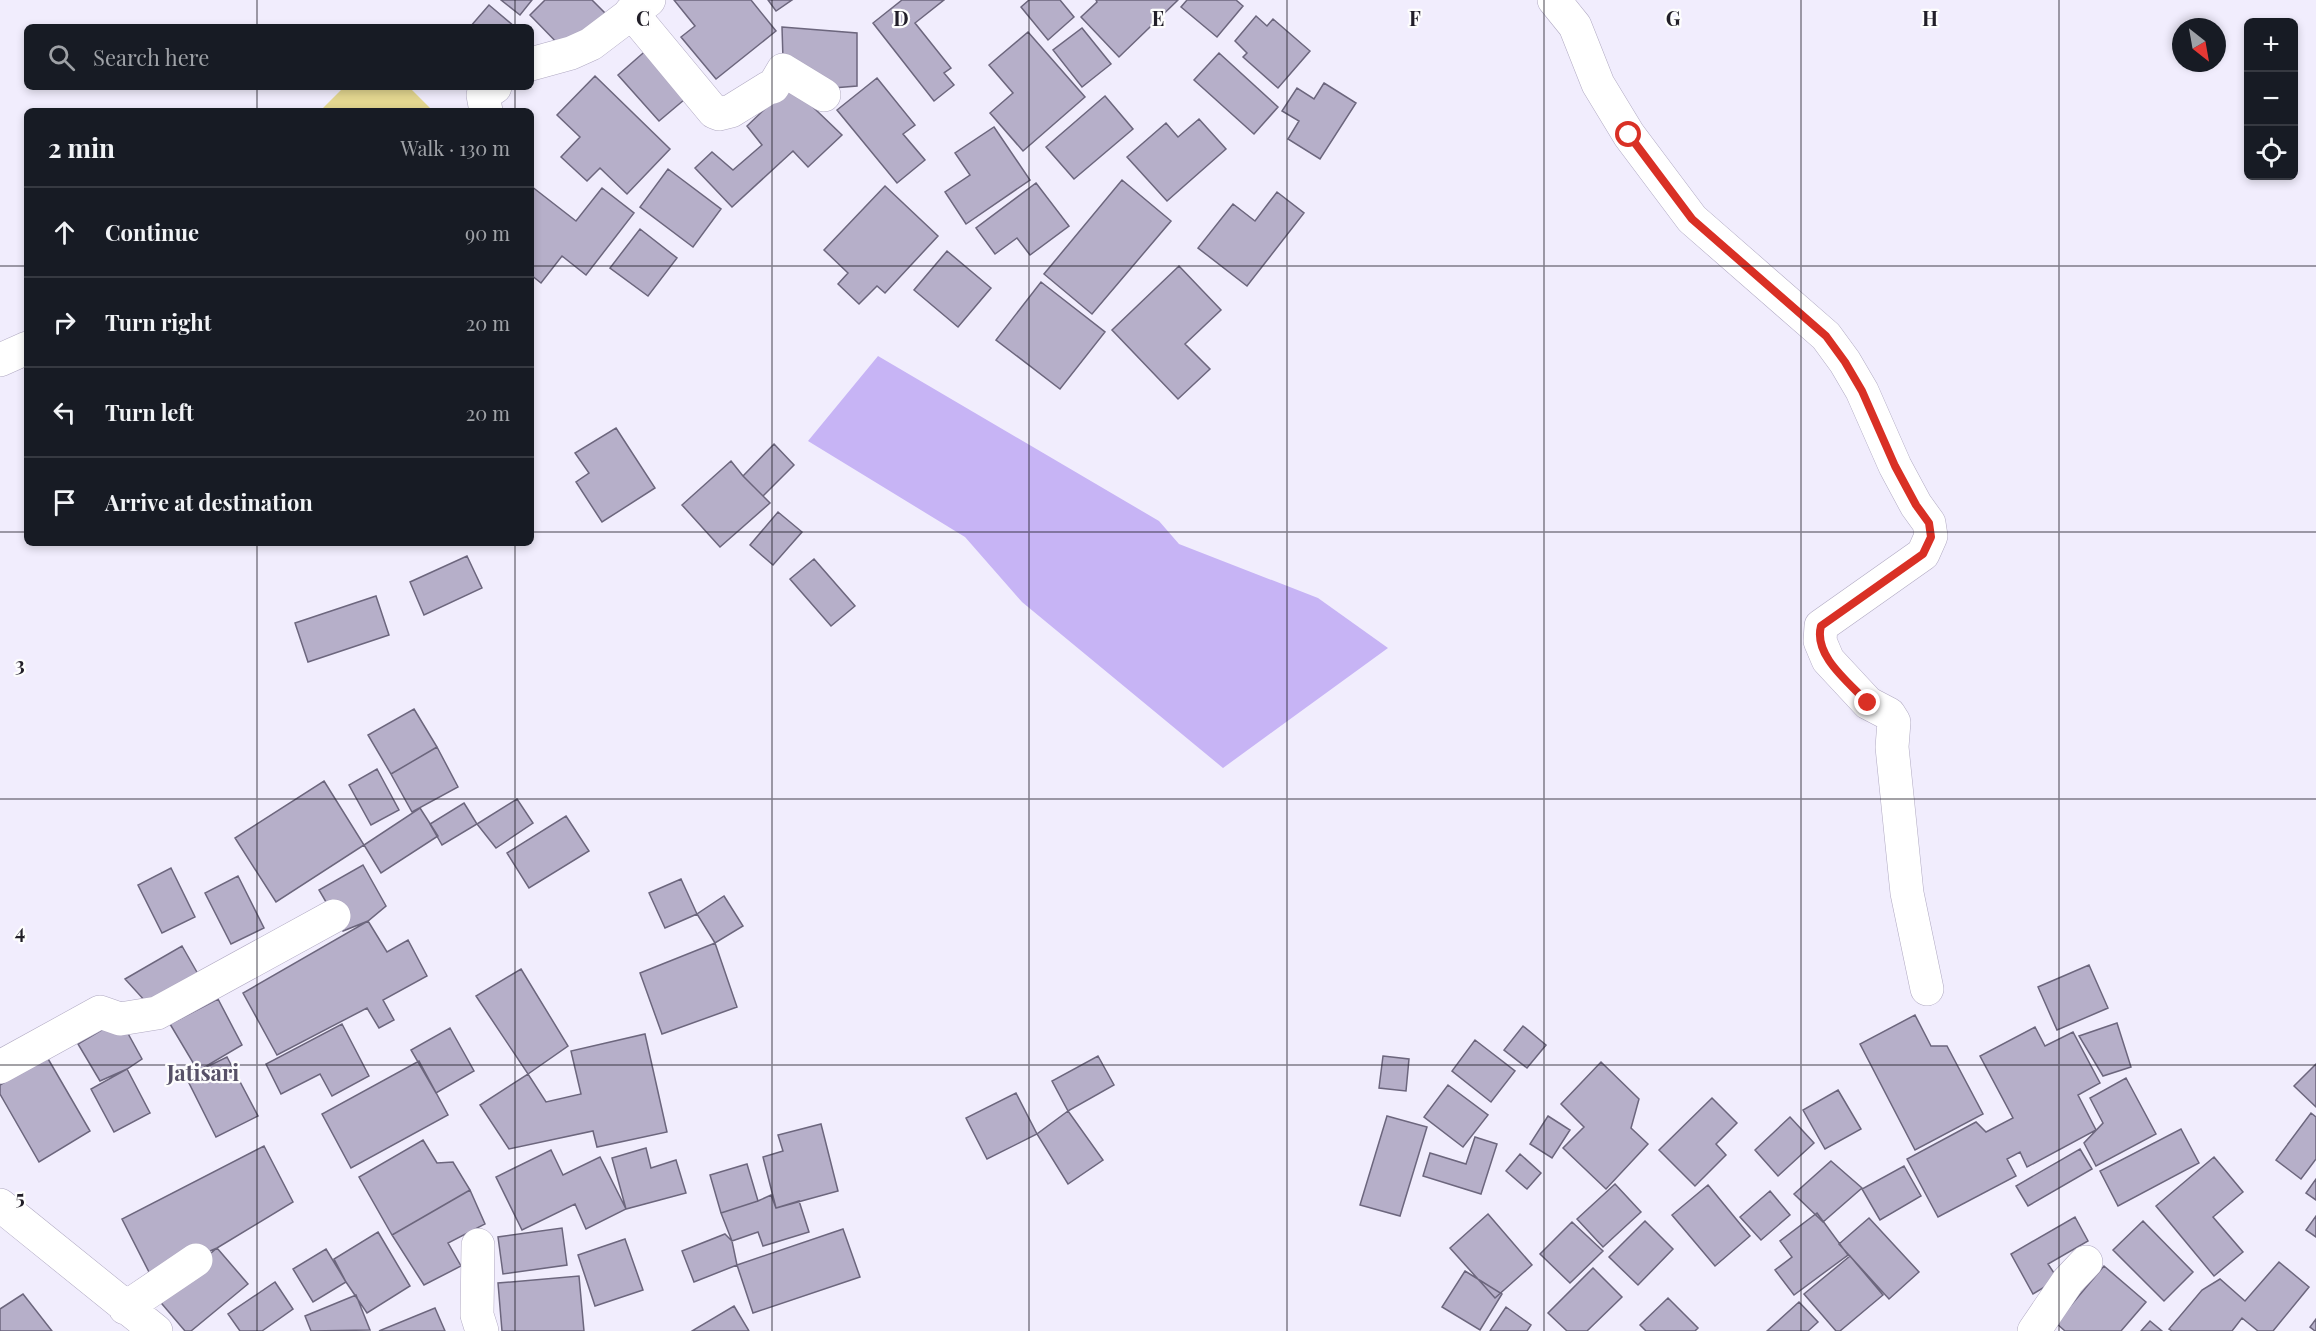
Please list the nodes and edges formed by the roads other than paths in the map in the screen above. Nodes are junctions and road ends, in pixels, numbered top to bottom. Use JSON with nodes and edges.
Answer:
{"nodes":[{"id":1,"x":1554,"y":0,"type":"edge"},
{"id":2,"x":640,"y":6,"type":"edge"},
{"id":3,"x":534,"y":63,"type":"edge"},
{"id":4,"x":490,"y":90,"type":"edge"},
{"id":5,"x":824,"y":95,"type":"dead end"},
{"id":6,"x":485,"y":108,"type":"edge"},
{"id":7,"x":24,"y":349,"type":"edge"},
{"id":8,"x":0,"y":360,"type":"edge"},
{"id":9,"x":334,"y":916,"type":"dead end"},
{"id":10,"x":1927,"y":989,"type":"dead end"},
{"id":11,"x":0,"y":1067,"type":"edge"},
{"id":12,"x":0,"y":1205,"type":"edge"},
{"id":13,"x":478,"y":1245,"type":"dead end"},
{"id":14,"x":196,"y":1260,"type":"dead end"},
{"id":15,"x":2086,"y":1262,"type":"dead end"},
{"id":16,"x":136,"y":1322,"type":"edge"},
{"id":17,"x":482,"y":1331,"type":"edge"},
{"id":18,"x":2034,"y":1331,"type":"edge"}],
"edges":[{"from":1,"to":10,"type":"street"},
{"from":2,"to":3,"type":"street"},
{"from":2,"to":5,"type":"street"},
{"from":4,"to":6,"type":"street"},
{"from":7,"to":8,"type":"street"},
{"from":9,"to":11,"type":"street"},
{"from":12,"to":16,"type":"street"},
{"from":13,"to":17,"type":"street"},
{"from":14,"to":16,"type":"street"},
{"from":15,"to":18,"type":"street"}]}
